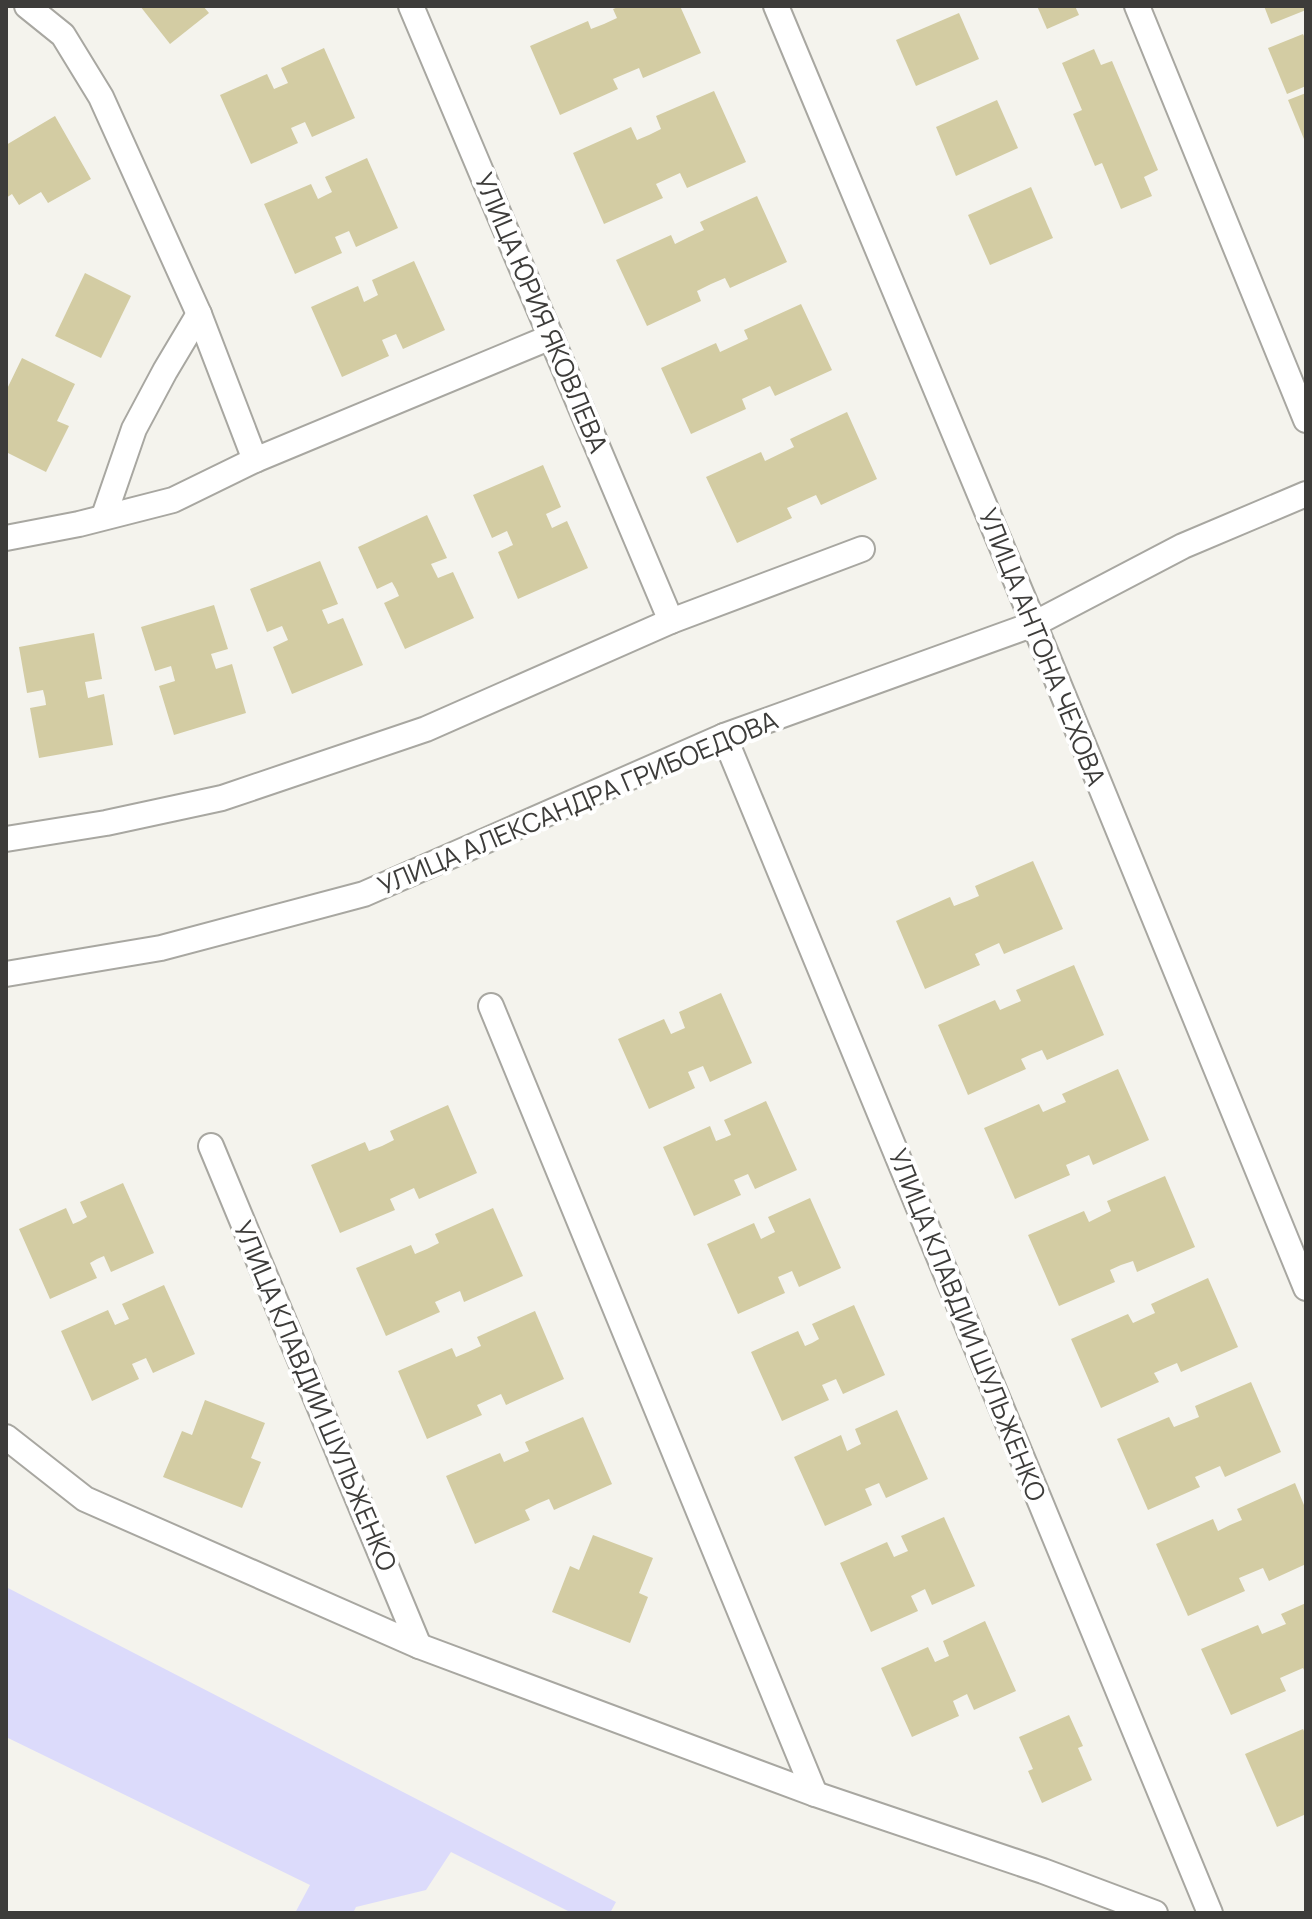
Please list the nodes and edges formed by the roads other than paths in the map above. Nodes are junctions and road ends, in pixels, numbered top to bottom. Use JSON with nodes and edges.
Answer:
{"nodes":[{"id":1,"x":27,"y":6,"type":"edge"},
{"id":2,"x":411,"y":6,"type":"edge"},
{"id":3,"x":776,"y":6,"type":"edge"},
{"id":4,"x":1137,"y":6,"type":"edge"},
{"id":5,"x":199,"y":314,"type":"junction"},
{"id":6,"x":551,"y":337,"type":"junction"},
{"id":7,"x":1306,"y":420,"type":"edge"},
{"id":8,"x":255,"y":460,"type":"junction"},
{"id":9,"x":1306,"y":494,"type":"edge"},
{"id":10,"x":104,"y":516,"type":"junction"},
{"id":11,"x":6,"y":538,"type":"edge"},
{"id":12,"x":862,"y":549,"type":"dead end"},
{"id":13,"x":671,"y":621,"type":"junction"},
{"id":14,"x":1034,"y":624,"type":"junction"},
{"id":15,"x":724,"y":736,"type":"junction"},
{"id":16,"x":6,"y":839,"type":"edge"},
{"id":17,"x":6,"y":974,"type":"edge"},
{"id":18,"x":491,"y":1006,"type":"dead end"},
{"id":19,"x":211,"y":1146,"type":"dead end"},
{"id":20,"x":1306,"y":1288,"type":"edge"},
{"id":21,"x":6,"y":1437,"type":"edge"},
{"id":22,"x":419,"y":1646,"type":"junction"},
{"id":23,"x":815,"y":1794,"type":"junction"},
{"id":24,"x":1155,"y":1913,"type":"edge"},
{"id":25,"x":1210,"y":1913,"type":"edge"}],
"edges":[{"from":1,"to":5,"type":"street"},
{"from":2,"to":6,"type":"street","name":"УЛИЦА ЮРИЯ ЯКОВЛЕВА"},
{"from":3,"to":14,"type":"street","name":"УЛИЦА АНТОНА ЧЕХОВА"},
{"from":4,"to":7,"type":"street"},
{"from":5,"to":8,"type":"street"},
{"from":5,"to":10,"type":"street"},
{"from":6,"to":8,"type":"street"},
{"from":6,"to":13,"type":"street","name":"УЛИЦА ЮРИЯ ЯКОВЛЕВА"},
{"from":8,"to":10,"type":"street"},
{"from":9,"to":14,"type":"street","name":"УЛИЦА АЛЕКСАНДРА ГРИБОЕДОВА"},
{"from":10,"to":11,"type":"street"},
{"from":12,"to":13,"type":"street"},
{"from":13,"to":16,"type":"street"},
{"from":14,"to":15,"type":"street","name":"УЛИЦА АЛЕКСАНДРА ГРИБОЕДОВА"},
{"from":14,"to":20,"type":"street","name":"УЛИЦА АНТОНА ЧЕХОВА"},
{"from":15,"to":17,"type":"street","name":"УЛИЦА АЛЕКСАНДРА ГРИБОЕДОВА"},
{"from":15,"to":25,"type":"street","name":"УЛИЦА КЛАВДИИ ШУЛЬЖЕНКО"},
{"from":18,"to":23,"type":"street"},
{"from":19,"to":22,"type":"street","name":"УЛИЦА КЛАВДИИ ШУЛЬЖЕНКО"},
{"from":21,"to":22,"type":"street"},
{"from":22,"to":23,"type":"street"},
{"from":23,"to":24,"type":"street"}]}
